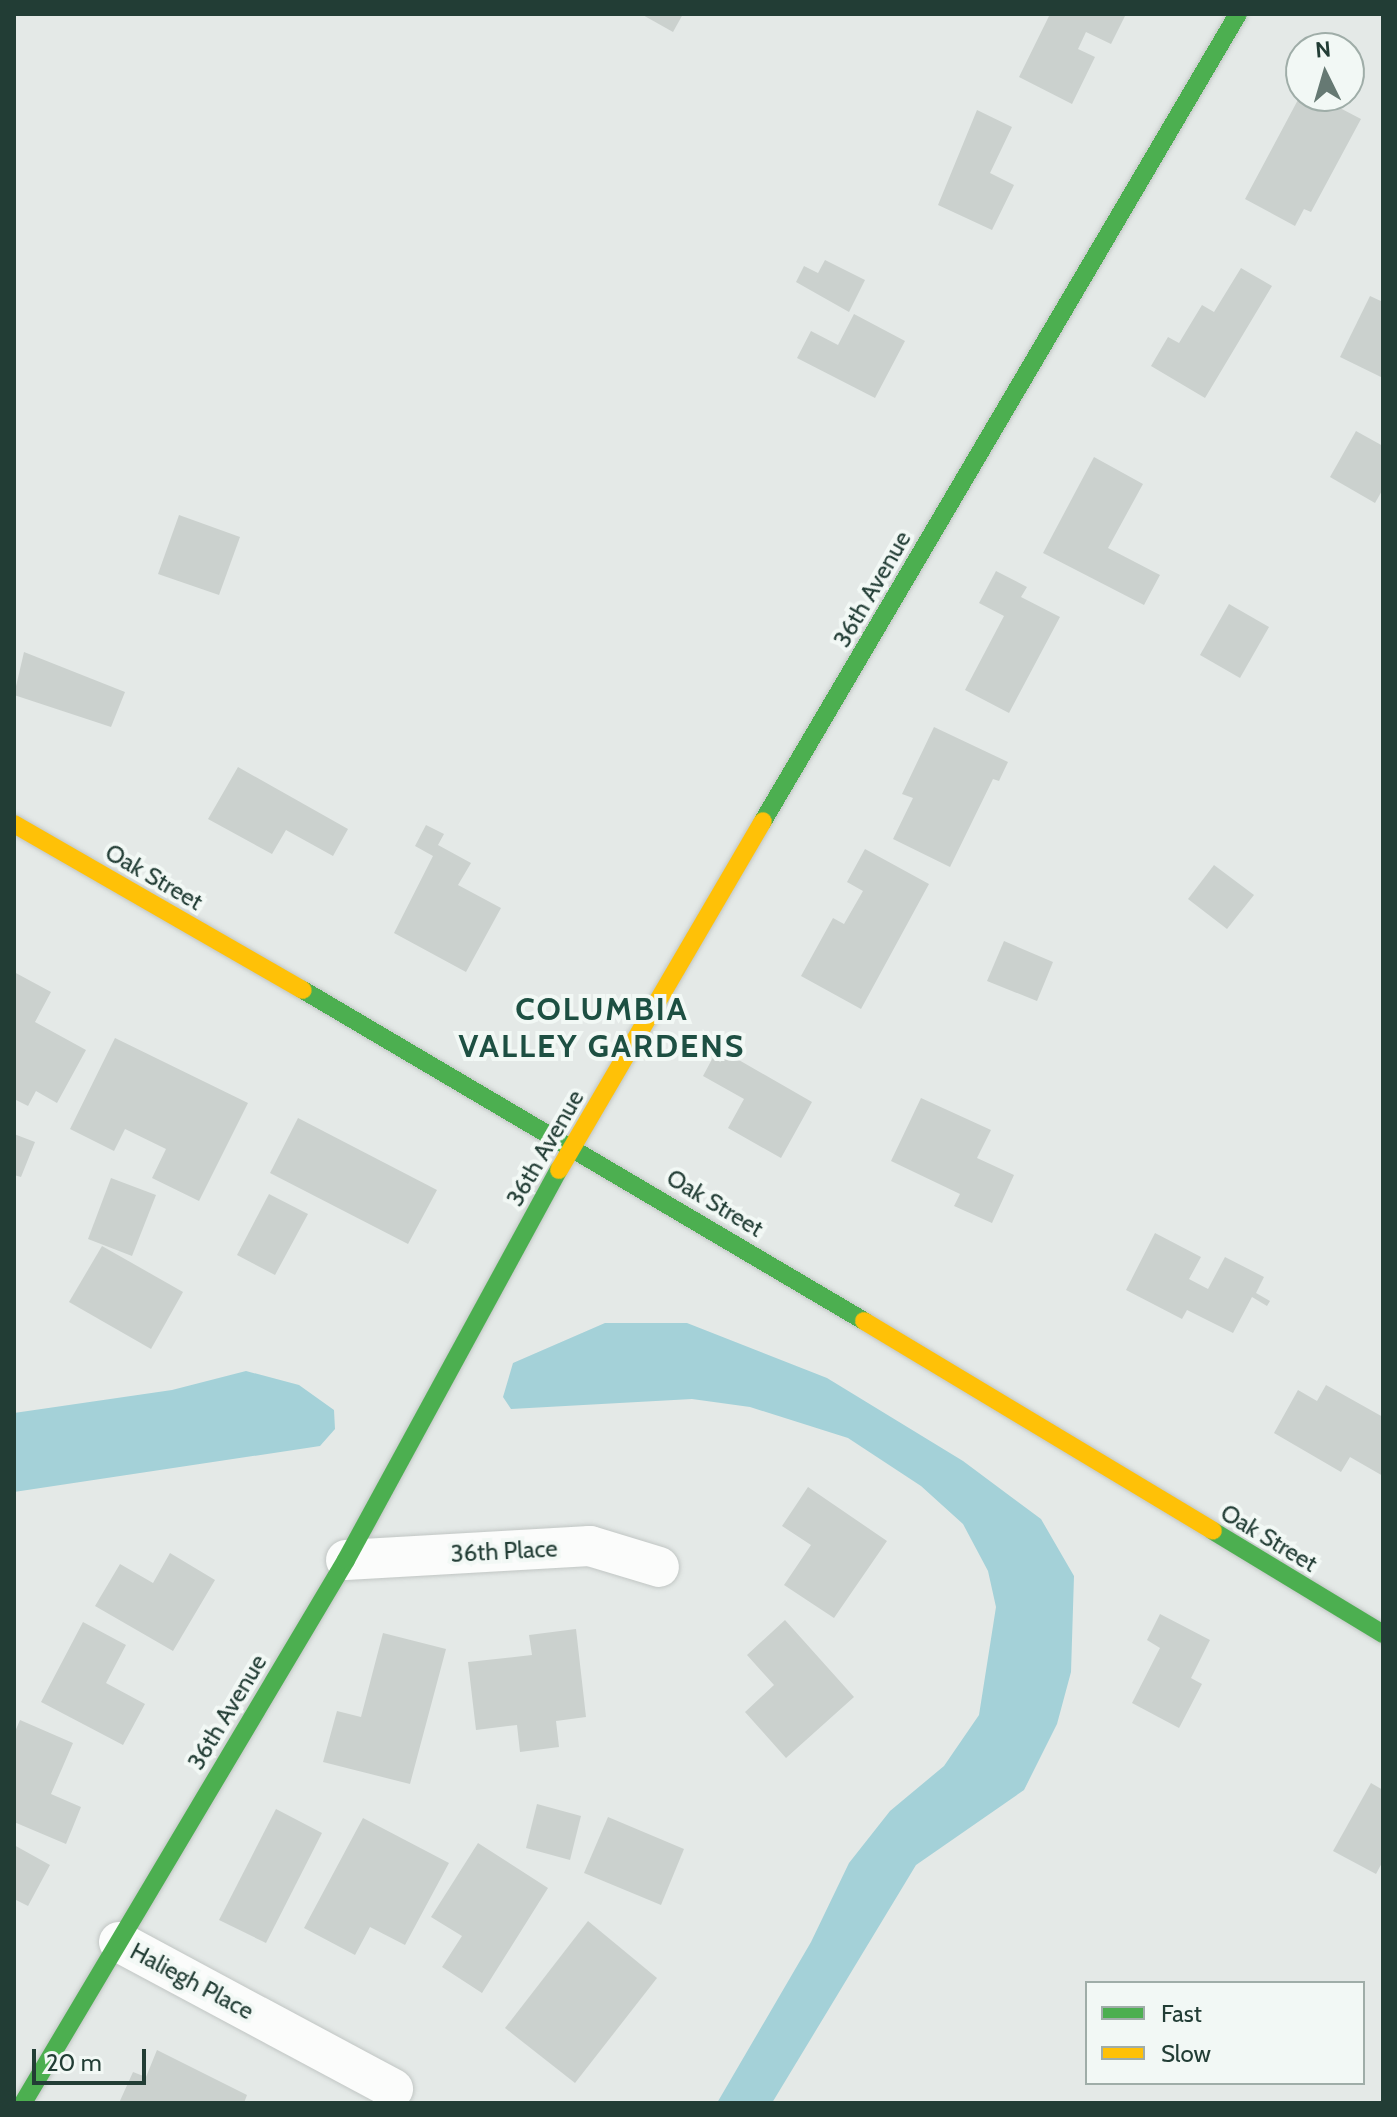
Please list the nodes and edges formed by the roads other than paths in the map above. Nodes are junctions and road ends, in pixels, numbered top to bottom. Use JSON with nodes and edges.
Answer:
{"nodes":[{"id":1,"x":1238,"y":14,"type":"edge"},
{"id":2,"x":14,"y":824,"type":"edge"},
{"id":3,"x":573,"y":1145,"type":"junction"},
{"id":4,"x":346,"y":1560,"type":"junction"},
{"id":5,"x":659,"y":1567,"type":"dead end"},
{"id":6,"x":1383,"y":1634,"type":"edge"},
{"id":7,"x":119,"y":1942,"type":"junction"},
{"id":8,"x":393,"y":2089,"type":"dead end"},
{"id":9,"x":23,"y":2103,"type":"edge"}],
"edges":[{"from":1,"to":3,"type":"street","name":"36th Avenue"},
{"from":2,"to":3,"type":"street","name":"Oak Street"},
{"from":3,"to":4,"type":"street","name":"36th Avenue"},
{"from":3,"to":6,"type":"street","name":"Oak Street"},
{"from":4,"to":5,"type":"street","name":"36th Place"},
{"from":4,"to":7,"type":"street","name":"36th Avenue"},
{"from":7,"to":8,"type":"street","name":"Haliegh Place"},
{"from":7,"to":9,"type":"street","name":"36th Avenue"}]}
